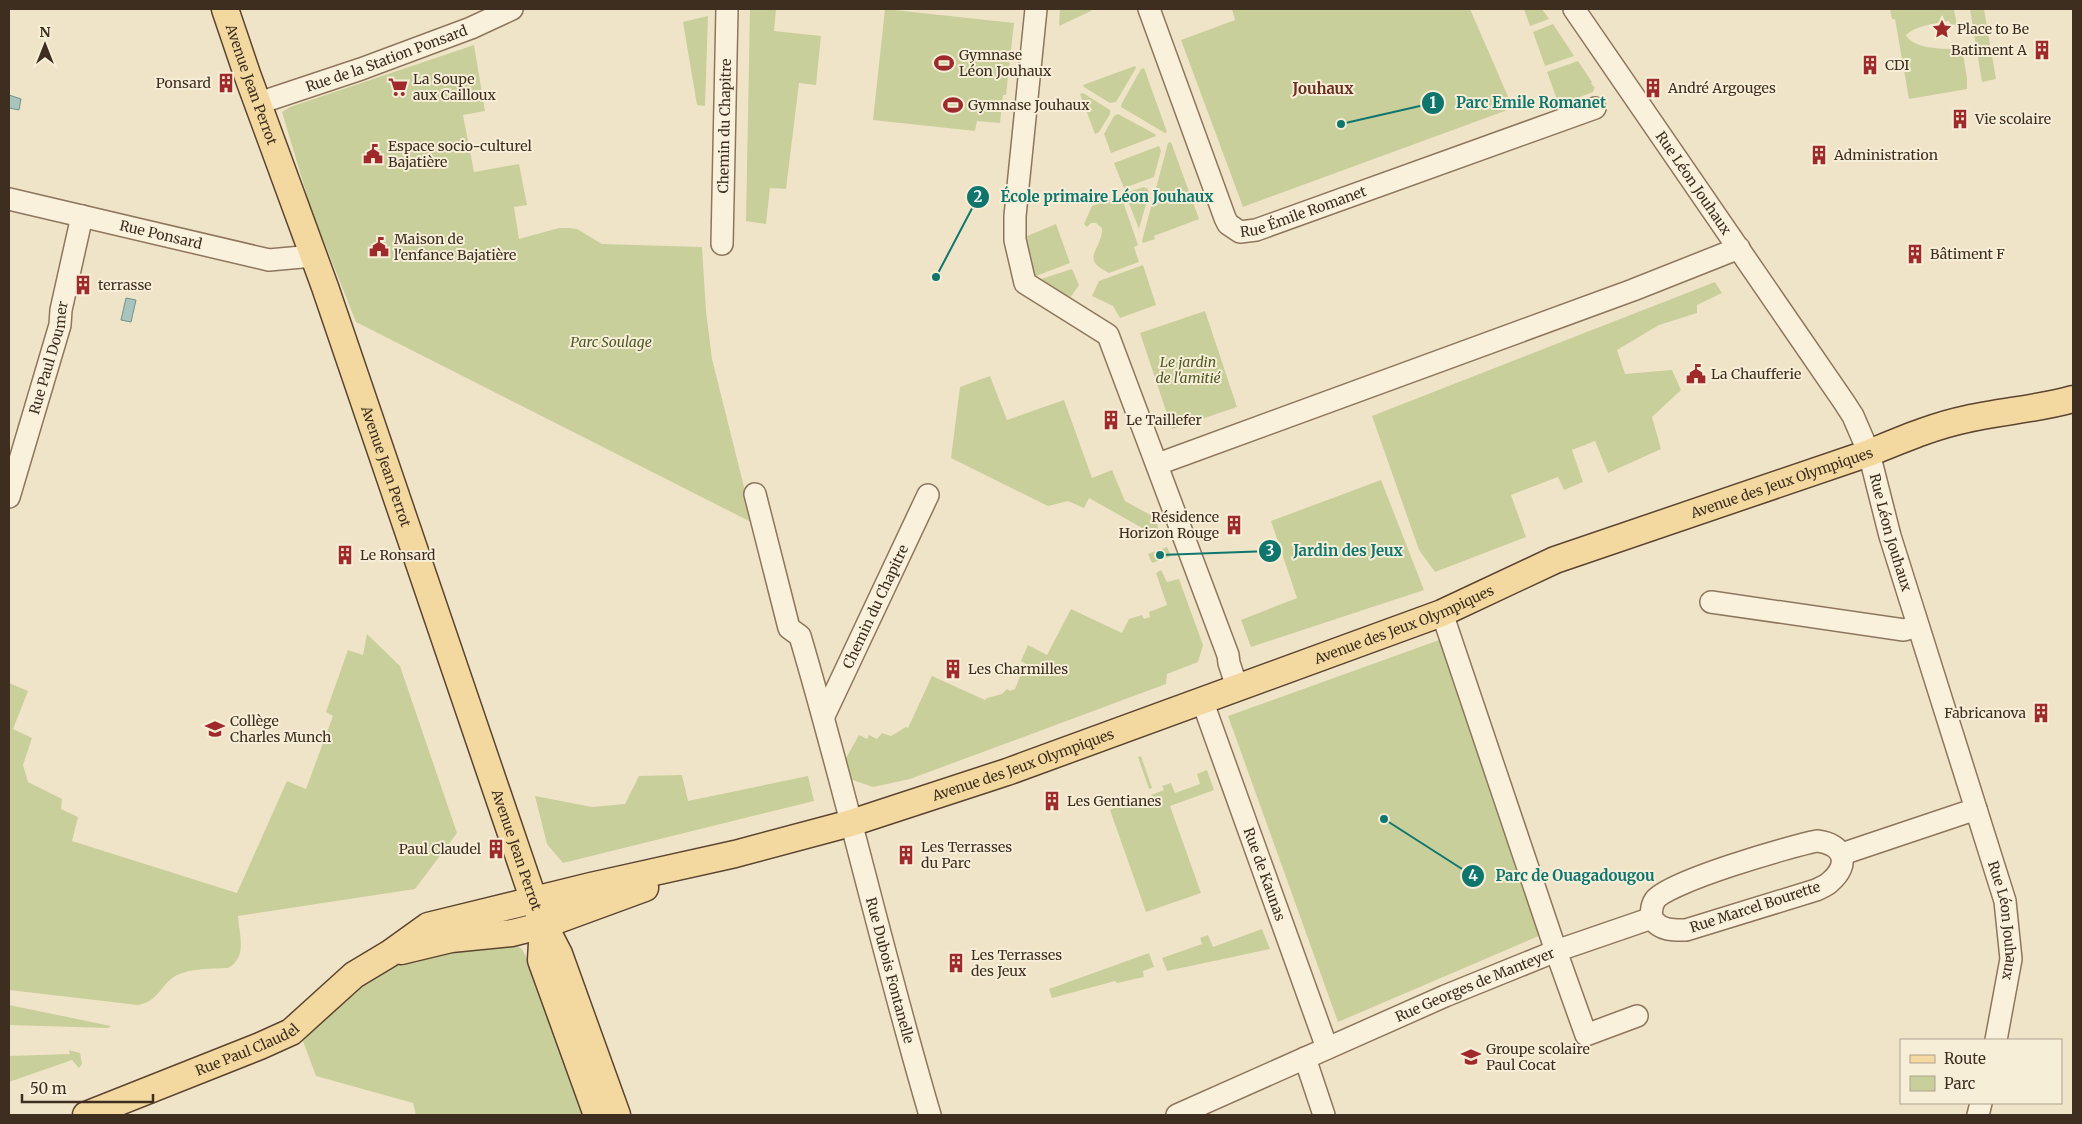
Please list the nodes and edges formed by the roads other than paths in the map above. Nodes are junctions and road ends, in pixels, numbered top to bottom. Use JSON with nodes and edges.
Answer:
{"nodes":[{"id":1,"x":225,"y":9,"type":"edge"},
{"id":2,"x":727,"y":9,"type":"edge"},
{"id":3,"x":1036,"y":9,"type":"edge"},
{"id":4,"x":1149,"y":9,"type":"edge"},
{"id":5,"x":1574,"y":9,"type":"edge"},
{"id":6,"x":499,"y":11,"type":"edge"},
{"id":7,"x":258,"y":103,"type":"junction"},
{"id":8,"x":1595,"y":108,"type":"dead end"},
{"id":9,"x":9,"y":199,"type":"edge"},
{"id":10,"x":82,"y":216,"type":"junction"},
{"id":11,"x":722,"y":244,"type":"dead end"},
{"id":12,"x":1739,"y":248,"type":"junction"},
{"id":13,"x":314,"y":256,"type":"junction"},
{"id":14,"x":2073,"y":399,"type":"edge"},
{"id":15,"x":1869,"y":453,"type":"junction"},
{"id":16,"x":1158,"y":464,"type":"junction"},
{"id":17,"x":755,"y":494,"type":"dead end"},
{"id":18,"x":928,"y":495,"type":"dead end"},
{"id":19,"x":9,"y":497,"type":"edge"},
{"id":20,"x":1711,"y":602,"type":"dead end"},
{"id":21,"x":1442,"y":613,"type":"junction"},
{"id":22,"x":1918,"y":626,"type":"junction"},
{"id":23,"x":1237,"y":686,"type":"junction"},
{"id":24,"x":1202,"y":700,"type":"junction"},
{"id":25,"x":824,"y":716,"type":"junction"},
{"id":26,"x":1976,"y":809,"type":"junction"},
{"id":27,"x":851,"y":823,"type":"junction"},
{"id":28,"x":734,"y":854,"type":"junction"},
{"id":29,"x":1842,"y":854,"type":"junction"},
{"id":30,"x":534,"y":900,"type":"junction"},
{"id":31,"x":1652,"y":918,"type":"junction"},
{"id":32,"x":544,"y":925,"type":"junction"},
{"id":33,"x":1556,"y":951,"type":"junction"},
{"id":34,"x":389,"y":954,"type":"junction"},
{"id":35,"x":1637,"y":1016,"type":"dead end"},
{"id":36,"x":1996,"y":1039,"type":"edge"},
{"id":37,"x":1327,"y":1048,"type":"junction"},
{"id":38,"x":1305,"y":1058,"type":"junction"},
{"id":39,"x":86,"y":1115,"type":"edge"},
{"id":40,"x":597,"y":1115,"type":"edge"},
{"id":41,"x":617,"y":1115,"type":"edge"},
{"id":42,"x":930,"y":1115,"type":"edge"},
{"id":43,"x":1177,"y":1115,"type":"edge"},
{"id":44,"x":1324,"y":1115,"type":"edge"}],
"edges":[{"from":1,"to":7,"type":"main road","name":"Avenue Jean Perrot"},
{"from":2,"to":11,"type":"street","name":"Chemin du Chapitre"},
{"from":3,"to":16,"type":"street"},
{"from":4,"to":8,"type":"street","name":"Rue Émile Romanet"},
{"from":5,"to":12,"type":"street","name":"Rue Léon Jouhaux"},
{"from":6,"to":7,"type":"street","name":"Rue de la Station Ponsard"},
{"from":7,"to":13,"type":"main road","name":"Avenue Jean Perrot"},
{"from":9,"to":10,"type":"street","name":"Rue Ponsard"},
{"from":10,"to":13,"type":"street","name":"Rue Ponsard"},
{"from":10,"to":19,"type":"street","name":"Rue Paul Doumer"},
{"from":12,"to":15,"type":"street","name":"Rue Léon Jouhaux"},
{"from":12,"to":16,"type":"street"},
{"from":13,"to":30,"type":"main road","name":"Avenue Jean Perrot"},
{"from":14,"to":15,"type":"main road","name":"Avenue des Jeux Olympiques"},
{"from":15,"to":21,"type":"main road","name":"Avenue des Jeux Olympiques"},
{"from":15,"to":22,"type":"street","name":"Rue Léon Jouhaux"},
{"from":16,"to":23,"type":"street"},
{"from":17,"to":25,"type":"street"},
{"from":18,"to":25,"type":"street","name":"Chemin du Chapitre"},
{"from":20,"to":22,"type":"street"},
{"from":21,"to":23,"type":"main road","name":"Avenue des Jeux Olympiques"},
{"from":21,"to":33,"type":"street","name":"Rue Georges de Manteyer"},
{"from":22,"to":26,"type":"street","name":"Rue Léon Jouhaux"},
{"from":23,"to":24,"type":"main road","name":"Avenue des Jeux Olympiques"},
{"from":24,"to":27,"type":"main road","name":"Avenue des Jeux Olympiques"},
{"from":24,"to":37,"type":"street","name":"Rue de Kaunas"},
{"from":25,"to":27,"type":"street"},
{"from":26,"to":29,"type":"street"},
{"from":26,"to":36,"type":"street","name":"Rue Léon Jouhaux"},
{"from":27,"to":28,"type":"main road","name":"Avenue des Jeux Olympiques"},
{"from":27,"to":42,"type":"street","name":"Rue Dubois Fontanelle"},
{"from":28,"to":30,"type":"main road","name":"Avenue des Jeux Olympiques"},
{"from":28,"to":32,"type":"main road","name":"Avenue des Jeux Olympiques"},
{"from":29,"to":31,"type":"street"},
{"from":29,"to":31,"type":"street","name":"Rue Marcel Bourette"},
{"from":30,"to":32,"type":"main road","name":"Avenue Jean Perrot"},
{"from":30,"to":34,"type":"main road","name":"Rue Paul Claudel"},
{"from":31,"to":33,"type":"street"},
{"from":32,"to":34,"type":"main road","name":"Rue Paul Claudel"},
{"from":32,"to":40,"type":"main road","name":"Avenue Jean Perrot"},
{"from":32,"to":41,"type":"main road","name":"Avenue Jean Perrot"},
{"from":33,"to":35,"type":"street"},
{"from":33,"to":37,"type":"street","name":"Rue Georges de Manteyer"},
{"from":34,"to":39,"type":"main road","name":"Rue Paul Claudel"},
{"from":37,"to":38,"type":"street","name":"Rue Georges de Manteyer"},
{"from":38,"to":43,"type":"street","name":"Rue Georges de Manteyer"},
{"from":38,"to":44,"type":"street"}]}
